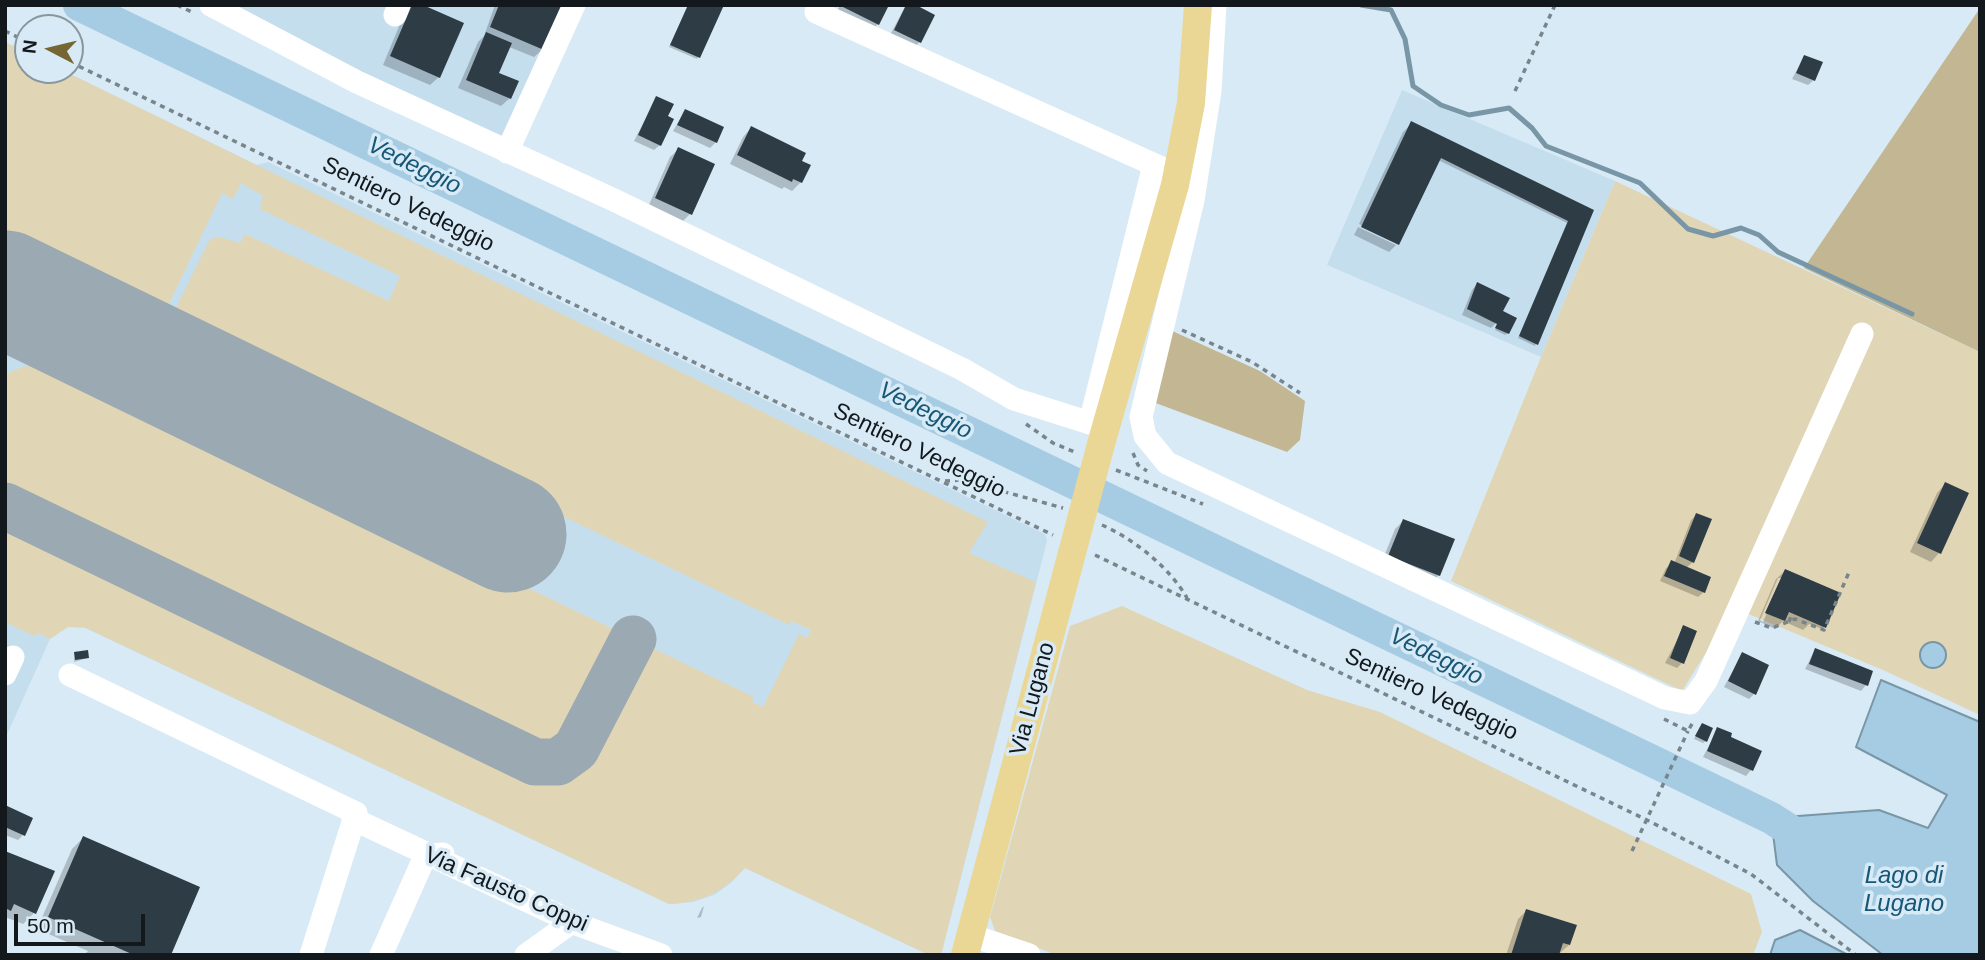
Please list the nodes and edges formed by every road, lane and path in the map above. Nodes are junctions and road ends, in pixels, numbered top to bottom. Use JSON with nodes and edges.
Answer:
{"nodes":[{"id":1,"x":211,"y":5,"type":"edge"},
{"id":2,"x":574,"y":5,"type":"edge"},
{"id":3,"x":1198,"y":5,"type":"edge"},
{"id":4,"x":1215,"y":5,"type":"edge"},
{"id":5,"x":1555,"y":5,"type":"edge"},
{"id":6,"x":816,"y":12,"type":"dead end"},
{"id":7,"x":84,"y":69,"type":"edge"},
{"id":8,"x":1516,"y":91,"type":"dead end"},
{"id":9,"x":507,"y":152,"type":"junction"},
{"id":10,"x":1166,"y":170,"type":"junction"},
{"id":11,"x":1164,"y":322,"type":"junction"},
{"id":12,"x":1862,"y":334,"type":"dead end"},
{"id":13,"x":1300,"y":393,"type":"dead end"},
{"id":14,"x":1020,"y":421,"type":"dead end"},
{"id":15,"x":1099,"y":444,"type":"junction"},
{"id":16,"x":1179,"y":495,"type":"dead end"},
{"id":17,"x":1074,"y":545,"type":"junction"},
{"id":18,"x":1850,"y":570,"type":"dead end"},
{"id":19,"x":1792,"y":613,"type":"dead end"},
{"id":20,"x":1736,"y":615,"type":"junction"},
{"id":21,"x":1788,"y":622,"type":"junction"},
{"id":22,"x":71,"y":675,"type":"dead end"},
{"id":23,"x":1688,"y":731,"type":"dead end"},
{"id":24,"x":354,"y":816,"type":"junction"},
{"id":25,"x":1646,"y":819,"type":"junction"},
{"id":26,"x":1632,"y":851,"type":"dead end"},
{"id":27,"x":429,"y":855,"type":"junction"},
{"id":28,"x":527,"y":886,"type":"junction"},
{"id":29,"x":572,"y":922,"type":"junction"},
{"id":30,"x":638,"y":944,"type":"junction"},
{"id":31,"x":967,"y":945,"type":"edge"},
{"id":32,"x":311,"y":955,"type":"edge"},
{"id":33,"x":381,"y":955,"type":"edge"},
{"id":34,"x":526,"y":955,"type":"edge"},
{"id":35,"x":661,"y":955,"type":"edge"},
{"id":36,"x":1029,"y":955,"type":"edge"},
{"id":37,"x":1856,"y":955,"type":"edge"}],
"edges":[{"from":1,"to":9,"type":"street"},
{"from":2,"to":9,"type":"street"},
{"from":3,"to":10,"type":"main road","name":"Via Lugano"},
{"from":4,"to":11,"type":"street"},
{"from":5,"to":8,"type":"path"},
{"from":6,"to":10,"type":"street"},
{"from":7,"to":17,"type":"path","name":"Sentiero Vedeggio"},
{"from":9,"to":15,"type":"street"},
{"from":10,"to":15,"type":"main road","name":"Via Lugano"},
{"from":11,"to":13,"type":"path"},
{"from":11,"to":20,"type":"street"},
{"from":12,"to":20,"type":"street"},
{"from":14,"to":15,"type":"path"},
{"from":15,"to":16,"type":"path"},
{"from":15,"to":17,"type":"main road","name":"Via Lugano"},
{"from":17,"to":25,"type":"path","name":"Sentiero Vedeggio"},
{"from":17,"to":31,"type":"main road","name":"Via Lugano"},
{"from":18,"to":21,"type":"path"},
{"from":19,"to":21,"type":"path"},
{"from":20,"to":21,"type":"path"},
{"from":22,"to":24,"type":"street","name":"Via Fausto Coppi"},
{"from":23,"to":25,"type":"path"},
{"from":24,"to":27,"type":"street","name":"Via Fausto Coppi"},
{"from":24,"to":28,"type":"street"},
{"from":24,"to":32,"type":"street"},
{"from":25,"to":26,"type":"path"},
{"from":25,"to":37,"type":"path","name":"Sentiero Vedeggio"},
{"from":27,"to":28,"type":"street"},
{"from":27,"to":29,"type":"street","name":"Via Fausto Coppi"},
{"from":27,"to":33,"type":"street"},
{"from":28,"to":30,"type":"street"},
{"from":29,"to":30,"type":"street","name":"Via Fausto Coppi"},
{"from":29,"to":34,"type":"street"},
{"from":30,"to":35,"type":"street","name":"Via Fausto Coppi"},
{"from":31,"to":36,"type":"street"}]}
